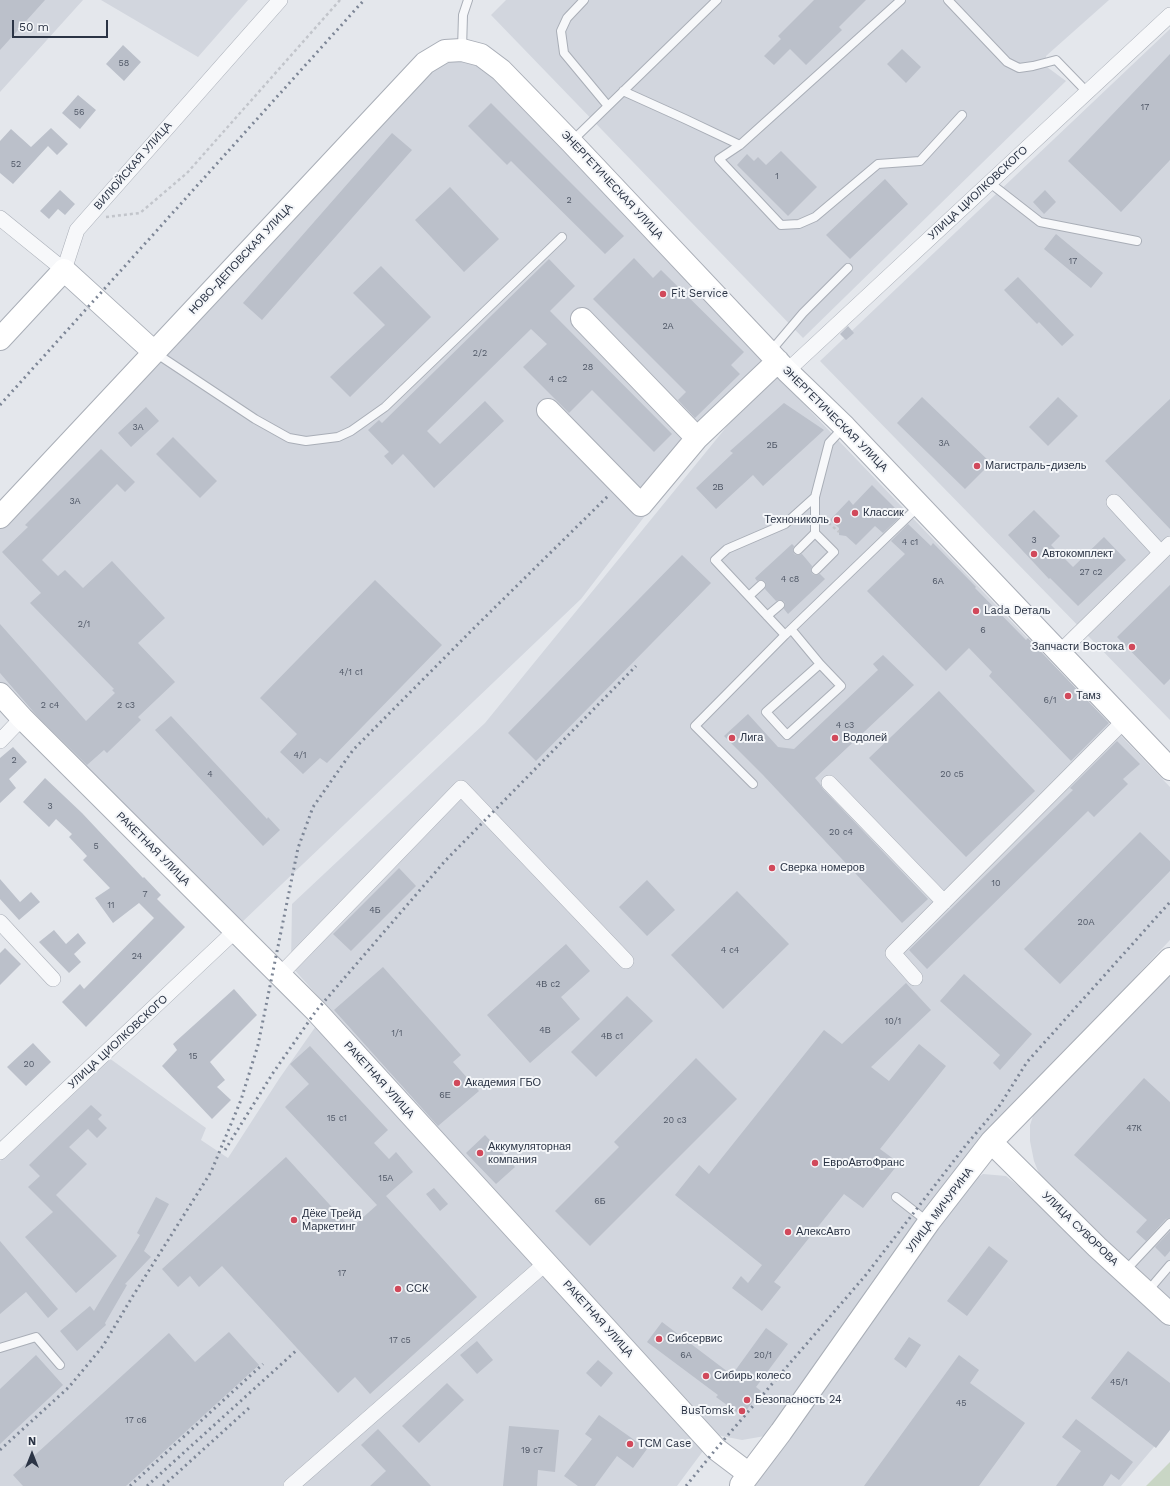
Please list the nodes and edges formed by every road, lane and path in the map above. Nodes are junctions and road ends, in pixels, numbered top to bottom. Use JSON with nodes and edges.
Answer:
{"nodes":[{"id":1,"x":280,"y":0,"type":"edge"},
{"id":2,"x":340,"y":0,"type":"edge"},
{"id":3,"x":468,"y":0,"type":"edge"},
{"id":4,"x":584,"y":0,"type":"edge"},
{"id":5,"x":717,"y":0,"type":"edge"},
{"id":6,"x":901,"y":0,"type":"edge"},
{"id":7,"x":948,"y":0,"type":"edge"},
{"id":8,"x":269,"y":6,"type":"edge"},
{"id":9,"x":1170,"y":15,"type":"edge"},
{"id":10,"x":462,"y":50,"type":"junction"},
{"id":11,"x":501,"y":70,"type":"joint"},
{"id":12,"x":623,"y":91,"type":"junction"},
{"id":13,"x":1087,"y":92,"type":"junction"},
{"id":14,"x":608,"y":106,"type":"junction"},
{"id":15,"x":962,"y":115,"type":"dead end"},
{"id":16,"x":571,"y":142,"type":"junction"},
{"id":17,"x":740,"y":145,"type":"junction"},
{"id":18,"x":990,"y":183,"type":"junction"},
{"id":19,"x":0,"y":218,"type":"edge"},
{"id":20,"x":86,"y":220,"type":"junction"},
{"id":21,"x":562,"y":237,"type":"dead end"},
{"id":22,"x":1137,"y":241,"type":"dead end"},
{"id":23,"x":848,"y":268,"type":"dead end"},
{"id":24,"x":64,"y":270,"type":"junction"},
{"id":25,"x":582,"y":319,"type":"dead end"},
{"id":26,"x":0,"y":338,"type":"edge"},
{"id":27,"x":154,"y":352,"type":"junction"},
{"id":28,"x":778,"y":361,"type":"junction"},
{"id":29,"x":548,"y":410,"type":"dead end"},
{"id":30,"x":845,"y":427,"type":"junction"},
{"id":31,"x":698,"y":438,"type":"junction"},
{"id":32,"x":815,"y":497,"type":"junction"},
{"id":33,"x":1114,"y":502,"type":"dead end"},
{"id":34,"x":920,"y":505,"type":"junction"},
{"id":35,"x":815,"y":517,"type":"junction"},
{"id":36,"x":0,"y":518,"type":"edge"},
{"id":37,"x":815,"y":532,"type":"junction"},
{"id":38,"x":839,"y":532,"type":"dead end"},
{"id":39,"x":1165,"y":549,"type":"edge"},
{"id":40,"x":798,"y":550,"type":"dead end"},
{"id":41,"x":816,"y":570,"type":"dead end"},
{"id":42,"x":761,"y":585,"type":"dead end"},
{"id":43,"x":749,"y":596,"type":"junction"},
{"id":44,"x":780,"y":605,"type":"dead end"},
{"id":45,"x":767,"y":616,"type":"junction"},
{"id":46,"x":788,"y":632,"type":"junction"},
{"id":47,"x":1059,"y":653,"type":"junction"},
{"id":48,"x":820,"y":664,"type":"junction"},
{"id":49,"x":0,"y":694,"type":"edge"},
{"id":50,"x":22,"y":718,"type":"junction"},
{"id":51,"x":1124,"y":721,"type":"junction"},
{"id":52,"x":0,"y":741,"type":"edge"},
{"id":53,"x":1170,"y":769,"type":"edge"},
{"id":54,"x":829,"y":783,"type":"dead end"},
{"id":55,"x":753,"y":784,"type":"dead end"},
{"id":56,"x":944,"y":902,"type":"junction"},
{"id":57,"x":3,"y":930,"type":"edge"},
{"id":58,"x":235,"y":931,"type":"junction"},
{"id":59,"x":1170,"y":958,"type":"edge"},
{"id":60,"x":626,"y":961,"type":"dead end"},
{"id":61,"x":280,"y":975,"type":"junction"},
{"id":62,"x":915,"y":978,"type":"dead end"},
{"id":63,"x":53,"y":979,"type":"dead end"},
{"id":64,"x":991,"y":1142,"type":"junction"},
{"id":65,"x":0,"y":1152,"type":"edge"},
{"id":66,"x":896,"y":1197,"type":"dead end"},
{"id":67,"x":929,"y":1222,"type":"junction"},
{"id":68,"x":1170,"y":1223,"type":"edge"},
{"id":69,"x":546,"y":1263,"type":"junction"},
{"id":70,"x":1170,"y":1265,"type":"edge"},
{"id":71,"x":1124,"y":1272,"type":"junction"},
{"id":72,"x":1147,"y":1292,"type":"junction"},
{"id":73,"x":1170,"y":1314,"type":"edge"},
{"id":74,"x":0,"y":1348,"type":"edge"},
{"id":75,"x":60,"y":1365,"type":"dead end"},
{"id":76,"x":745,"y":1480,"type":"edge"},
{"id":77,"x":291,"y":1486,"type":"edge"}],
"edges":[{"from":1,"to":8,"type":"street","name":"ВИЛЮЙСКАЯ УЛИЦА"},
{"from":2,"to":20,"type":"path"},
{"from":3,"to":10,"type":"lane"},
{"from":4,"to":14,"type":"lane"},
{"from":5,"to":12,"type":"lane"},
{"from":6,"to":17,"type":"lane"},
{"from":7,"to":13,"type":"lane"},
{"from":8,"to":20,"type":"street","name":"ВИЛЮЙСКАЯ УЛИЦА"},
{"from":9,"to":13,"type":"street","name":"УЛИЦА ЦИОЛКОВСКОГО"},
{"from":10,"to":11,"type":"street","name":"НОВО-ДЕПОВСКАЯ УЛИЦА"},
{"from":10,"to":27,"type":"street","name":"НОВО-ДЕПОВСКАЯ УЛИЦА"},
{"from":11,"to":16,"type":"street","name":"ЭНЕРГЕТИЧЕСКАЯ УЛИЦА"},
{"from":12,"to":14,"type":"lane"},
{"from":12,"to":17,"type":"lane"},
{"from":13,"to":18,"type":"street","name":"УЛИЦА ЦИОЛКОВСКОГО"},
{"from":14,"to":16,"type":"lane"},
{"from":15,"to":17,"type":"lane"},
{"from":16,"to":28,"type":"street","name":"ЭНЕРГЕТИЧЕСКАЯ УЛИЦА"},
{"from":18,"to":22,"type":"lane"},
{"from":18,"to":28,"type":"street","name":"УЛИЦА ЦИОЛКОВСКОГО"},
{"from":19,"to":24,"type":"street"},
{"from":20,"to":24,"type":"street","name":"ВИЛЮЙСКАЯ УЛИЦА"},
{"from":21,"to":27,"type":"lane"},
{"from":23,"to":28,"type":"lane"},
{"from":24,"to":26,"type":"street","name":"ВИЛЮЙСКАЯ УЛИЦА"},
{"from":24,"to":27,"type":"street"},
{"from":25,"to":31,"type":"street"},
{"from":27,"to":36,"type":"street","name":"НОВО-ДЕПОВСКАЯ УЛИЦА"},
{"from":28,"to":30,"type":"street","name":"ЭНЕРГЕТИЧЕСКАЯ УЛИЦА"},
{"from":28,"to":31,"type":"street"},
{"from":29,"to":31,"type":"street"},
{"from":30,"to":32,"type":"lane"},
{"from":30,"to":34,"type":"street","name":"ЭНЕРГЕТИЧЕСКАЯ УЛИЦА"},
{"from":32,"to":35,"type":"lane"},
{"from":32,"to":43,"type":"lane"},
{"from":33,"to":39,"type":"street"},
{"from":34,"to":46,"type":"lane"},
{"from":34,"to":47,"type":"street","name":"ЭНЕРГЕТИЧЕСКАЯ УЛИЦА"},
{"from":35,"to":37,"type":"lane"},
{"from":35,"to":38,"type":"path"},
{"from":37,"to":40,"type":"lane"},
{"from":37,"to":41,"type":"lane"},
{"from":39,"to":47,"type":"street"},
{"from":42,"to":43,"type":"lane"},
{"from":43,"to":45,"type":"lane"},
{"from":44,"to":45,"type":"lane"},
{"from":45,"to":46,"type":"lane"},
{"from":46,"to":48,"type":"lane"},
{"from":46,"to":55,"type":"lane"},
{"from":47,"to":51,"type":"street","name":"ЭНЕРГЕТИЧЕСКАЯ УЛИЦА"},
{"from":48,"to":48,"type":"lane"},
{"from":49,"to":50,"type":"street","name":"РАКЕТНАЯ УЛИЦА"},
{"from":50,"to":52,"type":"street"},
{"from":50,"to":58,"type":"street","name":"РАКЕТНАЯ УЛИЦА"},
{"from":51,"to":53,"type":"street","name":"ЭНЕРГЕТИЧЕСКАЯ УЛИЦА"},
{"from":51,"to":56,"type":"street"},
{"from":54,"to":56,"type":"street"},
{"from":56,"to":62,"type":"street"},
{"from":57,"to":63,"type":"street"},
{"from":58,"to":61,"type":"street","name":"РАКЕТНАЯ УЛИЦА"},
{"from":58,"to":65,"type":"street","name":"УЛИЦА ЦИОЛКОВСКОГО"},
{"from":59,"to":64,"type":"street","name":"УЛИЦА МИЧУРИНА"},
{"from":60,"to":61,"type":"street"},
{"from":61,"to":69,"type":"street","name":"РАКЕТНАЯ УЛИЦА"},
{"from":64,"to":67,"type":"street","name":"УЛИЦА МИЧУРИНА"},
{"from":64,"to":71,"type":"street","name":"УЛИЦА СУВОРОВА"},
{"from":66,"to":67,"type":"lane"},
{"from":67,"to":76,"type":"street","name":"УЛИЦА МИЧУРИНА"},
{"from":68,"to":71,"type":"lane"},
{"from":69,"to":76,"type":"street","name":"РАКЕТНАЯ УЛИЦА"},
{"from":69,"to":77,"type":"street"},
{"from":70,"to":72,"type":"lane"},
{"from":71,"to":72,"type":"street","name":"УЛИЦА СУВОРОВА"},
{"from":72,"to":73,"type":"street","name":"УЛИЦА СУВОРОВА"},
{"from":74,"to":75,"type":"lane"}]}
